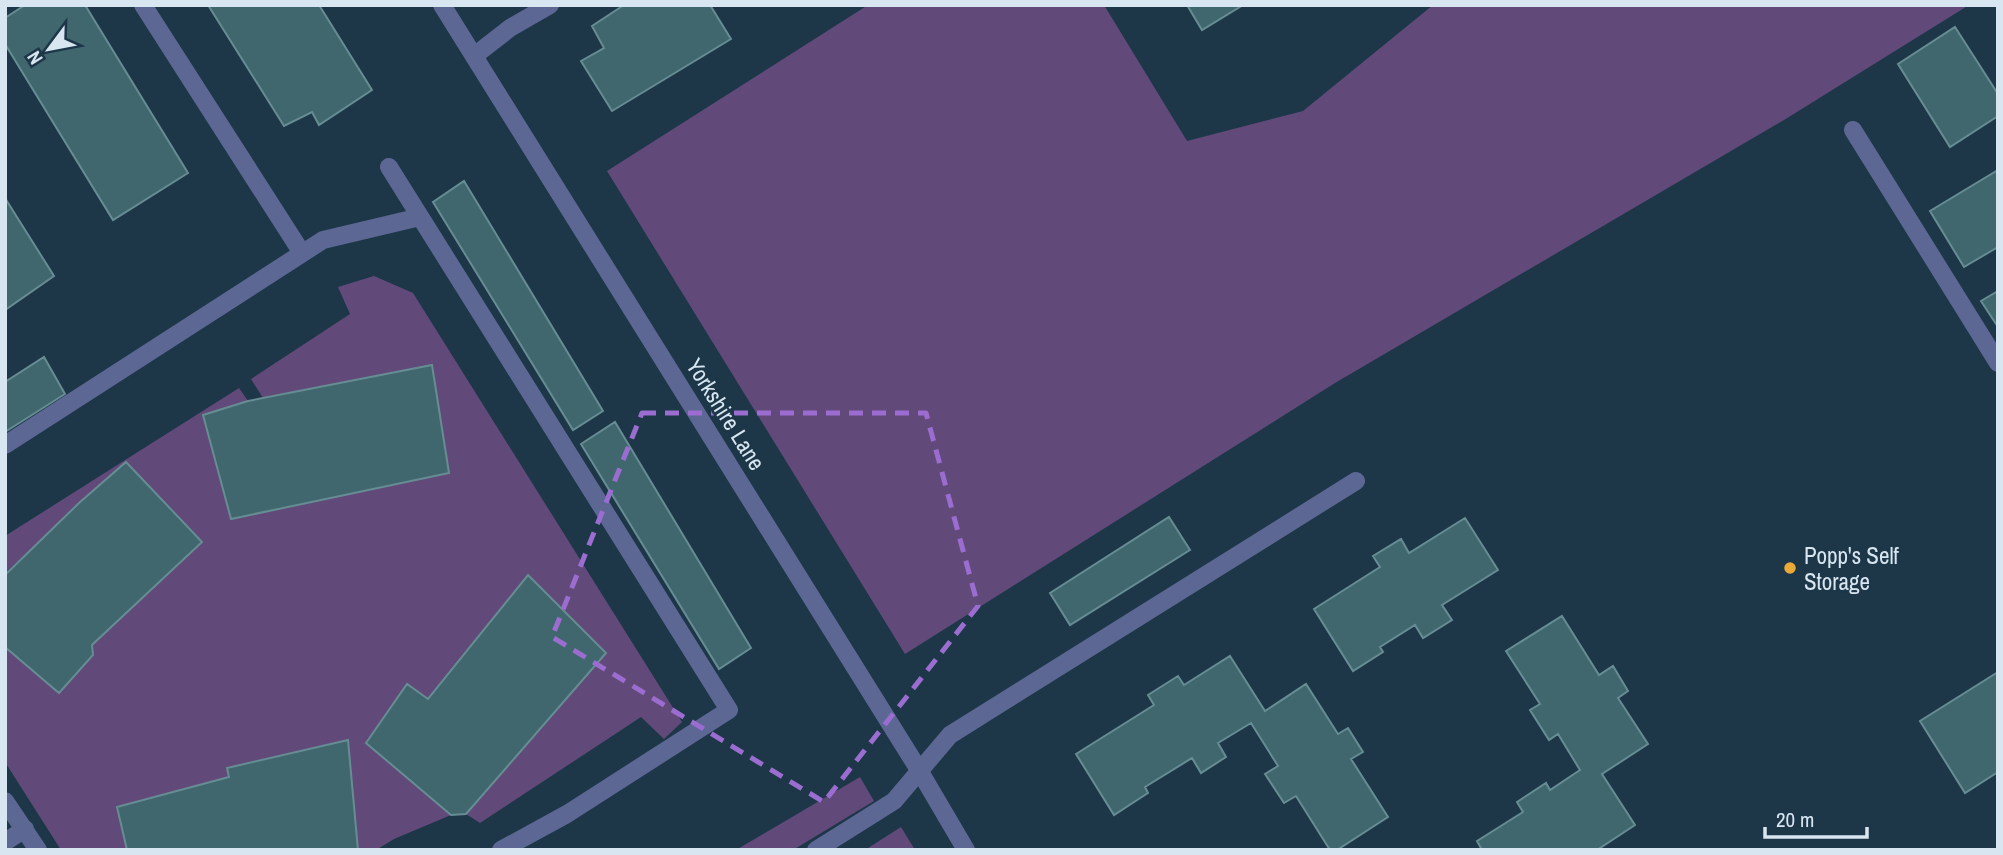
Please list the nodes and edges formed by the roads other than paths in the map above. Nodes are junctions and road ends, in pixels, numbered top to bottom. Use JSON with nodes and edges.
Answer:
{"nodes":[{"id":1,"x":143,"y":5,"type":"edge"},
{"id":2,"x":442,"y":5,"type":"edge"},
{"id":3,"x":550,"y":5,"type":"edge"},
{"id":4,"x":474,"y":56,"type":"junction"},
{"id":5,"x":1853,"y":130,"type":"dead end"},
{"id":6,"x":389,"y":167,"type":"dead end"},
{"id":7,"x":421,"y":217,"type":"junction"},
{"id":8,"x":302,"y":253,"type":"junction"},
{"id":9,"x":1998,"y":363,"type":"edge"},
{"id":10,"x":5,"y":445,"type":"edge"},
{"id":11,"x":1356,"y":481,"type":"dead end"},
{"id":12,"x":919,"y":770,"type":"junction"},
{"id":13,"x":5,"y":801,"type":"edge"},
{"id":14,"x":25,"y":829,"type":"junction"},
{"id":15,"x":5,"y":842,"type":"edge"},
{"id":16,"x":37,"y":850,"type":"edge"},
{"id":17,"x":501,"y":850,"type":"edge"},
{"id":18,"x":816,"y":850,"type":"edge"},
{"id":19,"x":966,"y":850,"type":"edge"}],
"edges":[{"from":1,"to":8,"type":"street"},
{"from":2,"to":4,"type":"street","name":"Yorkshire Lane"},
{"from":3,"to":4,"type":"street"},
{"from":4,"to":12,"type":"street","name":"Yorkshire Lane"},
{"from":5,"to":9,"type":"street"},
{"from":6,"to":7,"type":"street"},
{"from":7,"to":8,"type":"street"},
{"from":7,"to":17,"type":"street"},
{"from":8,"to":10,"type":"street"},
{"from":11,"to":12,"type":"street"},
{"from":12,"to":18,"type":"street"},
{"from":12,"to":19,"type":"street","name":"Yorkshire Lane"},
{"from":13,"to":14,"type":"street"},
{"from":14,"to":15,"type":"street"},
{"from":14,"to":16,"type":"street"}]}
